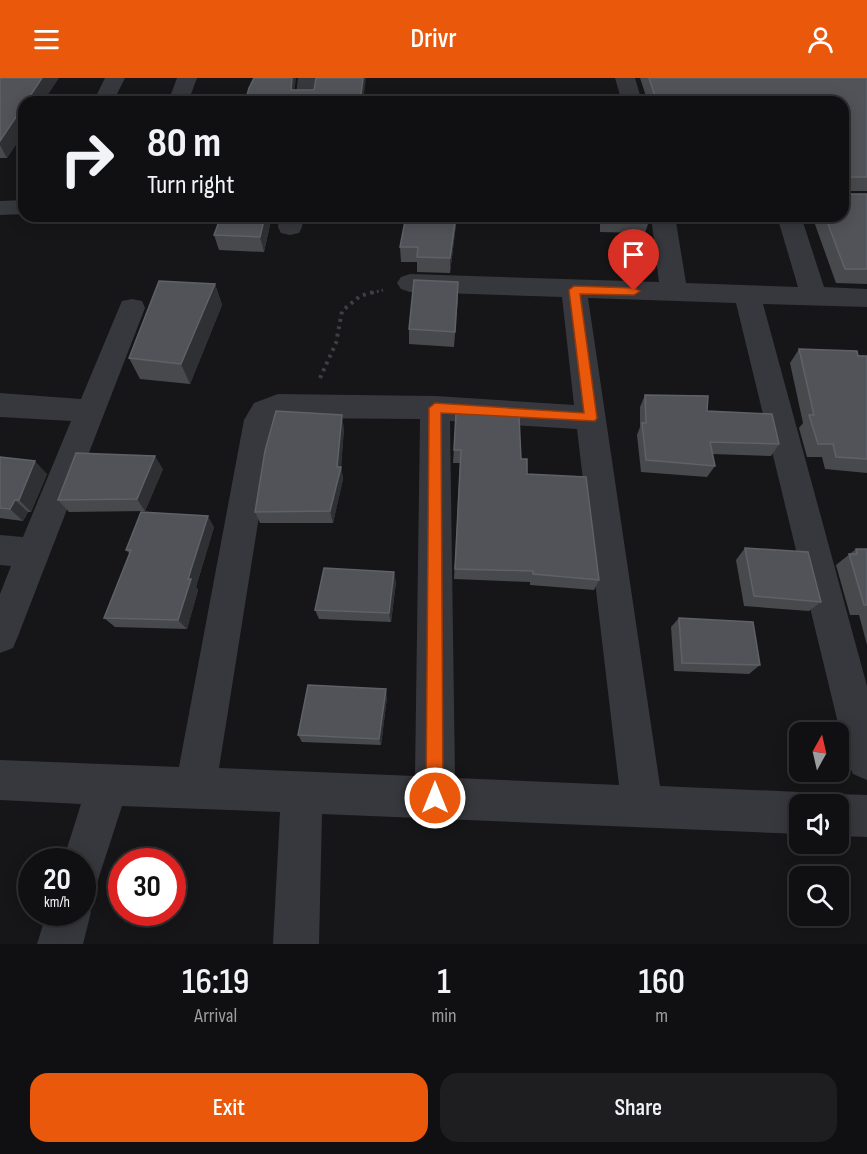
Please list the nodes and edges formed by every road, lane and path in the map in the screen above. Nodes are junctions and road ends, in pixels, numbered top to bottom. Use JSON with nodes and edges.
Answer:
{"nodes":[{"id":1,"x":115,"y":78,"type":"edge"},
{"id":2,"x":187,"y":78,"type":"edge"},
{"id":3,"x":308,"y":78,"type":"edge"},
{"id":4,"x":625,"y":78,"type":"edge"},
{"id":5,"x":106,"y":96,"type":"edge"},
{"id":6,"x":180,"y":96,"type":"edge"},
{"id":7,"x":305,"y":96,"type":"edge"},
{"id":8,"x":630,"y":96,"type":"edge"},
{"id":9,"x":18,"y":207,"type":"edge"},
{"id":10,"x":0,"y":208,"type":"edge"},
{"id":11,"x":664,"y":222,"type":"edge"},
{"id":12,"x":791,"y":222,"type":"edge"},
{"id":13,"x":410,"y":283,"type":"joint"},
{"id":14,"x":574,"y":290,"type":"junction"},
{"id":15,"x":674,"y":292,"type":"junction"},
{"id":16,"x":747,"y":293,"type":"junction"},
{"id":17,"x":814,"y":296,"type":"junction"},
{"id":18,"x":867,"y":298,"type":"edge"},
{"id":19,"x":132,"y":308,"type":"dead end"},
{"id":20,"x":0,"y":405,"type":"edge"},
{"id":21,"x":300,"y":405,"type":"junction"},
{"id":22,"x":435,"y":408,"type":"junction"},
{"id":23,"x":92,"y":411,"type":"junction"},
{"id":24,"x":591,"y":418,"type":"junction"},
{"id":25,"x":0,"y":550,"type":"edge"},
{"id":26,"x":35,"y":553,"type":"junction"},
{"id":27,"x":0,"y":636,"type":"edge"},
{"id":28,"x":867,"y":760,"type":"edge"},
{"id":29,"x":0,"y":780,"type":"edge"},
{"id":30,"x":108,"y":785,"type":"junction"},
{"id":31,"x":195,"y":789,"type":"junction"},
{"id":32,"x":302,"y":793,"type":"junction"},
{"id":33,"x":435,"y":798,"type":"junction"},
{"id":34,"x":642,"y":806,"type":"junction"},
{"id":35,"x":789,"y":813,"type":"edge"},
{"id":36,"x":849,"y":815,"type":"edge"},
{"id":37,"x":867,"y":816,"type":"edge"},
{"id":38,"x":88,"y":848,"type":"edge"},
{"id":39,"x":65,"y":926,"type":"edge"},
{"id":40,"x":60,"y":944,"type":"edge"},
{"id":41,"x":296,"y":944,"type":"edge"}],
"edges":[{"from":1,"to":5,"type":"street"},
{"from":2,"to":6,"type":"street"},
{"from":3,"to":7,"type":"street"},
{"from":4,"to":8,"type":"street"},
{"from":9,"to":10,"type":"street"},
{"from":11,"to":15,"type":"street"},
{"from":12,"to":17,"type":"street"},
{"from":13,"to":14,"type":"street"},
{"from":13,"to":21,"type":"path"},
{"from":14,"to":15,"type":"street"},
{"from":14,"to":24,"type":"street"},
{"from":15,"to":16,"type":"street"},
{"from":16,"to":17,"type":"street"},
{"from":16,"to":28,"type":"street"},
{"from":17,"to":18,"type":"street"},
{"from":19,"to":23,"type":"street"},
{"from":20,"to":23,"type":"street"},
{"from":21,"to":22,"type":"street"},
{"from":21,"to":31,"type":"street"},
{"from":22,"to":24,"type":"street"},
{"from":22,"to":33,"type":"street"},
{"from":23,"to":26,"type":"street"},
{"from":24,"to":34,"type":"street"},
{"from":25,"to":26,"type":"street"},
{"from":26,"to":27,"type":"street"},
{"from":29,"to":30,"type":"street"},
{"from":30,"to":31,"type":"street"},
{"from":30,"to":38,"type":"street"},
{"from":31,"to":32,"type":"street"},
{"from":32,"to":33,"type":"street"},
{"from":32,"to":41,"type":"street"},
{"from":33,"to":34,"type":"street"},
{"from":34,"to":35,"type":"street"},
{"from":36,"to":37,"type":"street"},
{"from":39,"to":40,"type":"street"}]}
